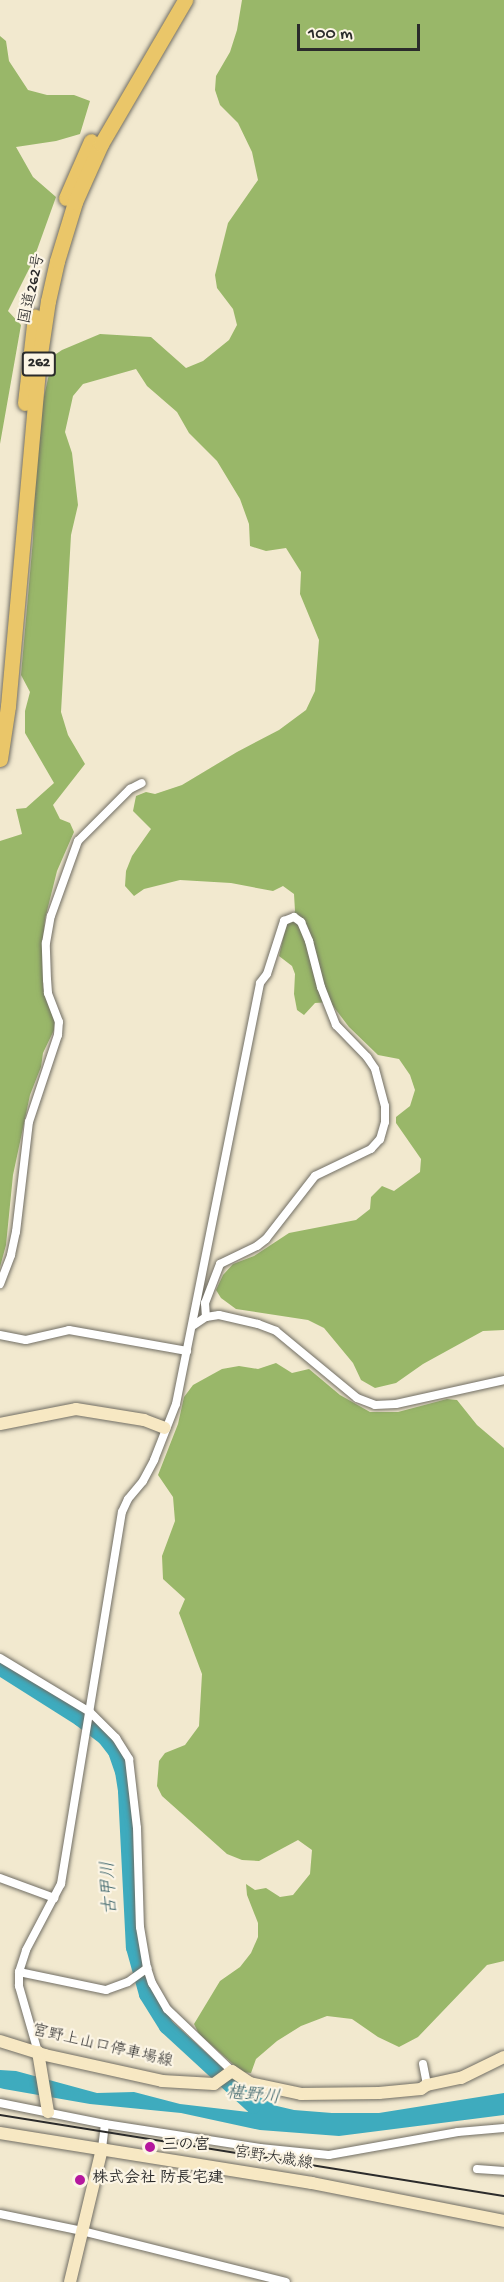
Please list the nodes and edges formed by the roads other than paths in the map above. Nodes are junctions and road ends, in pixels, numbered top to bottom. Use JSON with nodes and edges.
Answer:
{"nodes":[{"id":1,"x":173,"y":0,"type":"edge"},
{"id":2,"x":185,"y":0,"type":"edge"},
{"id":3,"x":0,"y":678,"type":"edge"},
{"id":4,"x":0,"y":759,"type":"edge"},
{"id":5,"x":142,"y":783,"type":"dead end"},
{"id":6,"x":0,"y":1284,"type":"edge"},
{"id":7,"x":206,"y":1317,"type":"junction"},
{"id":8,"x":194,"y":1325,"type":"junction"},
{"id":9,"x":0,"y":1335,"type":"edge"},
{"id":10,"x":187,"y":1351,"type":"junction"},
{"id":11,"x":504,"y":1380,"type":"edge"},
{"id":12,"x":0,"y":1424,"type":"edge"},
{"id":13,"x":165,"y":1428,"type":"junction"},
{"id":14,"x":0,"y":1658,"type":"edge"},
{"id":15,"x":90,"y":1713,"type":"junction"},
{"id":16,"x":0,"y":1878,"type":"edge"},
{"id":17,"x":54,"y":1898,"type":"junction"},
{"id":18,"x":146,"y":1970,"type":"junction"},
{"id":19,"x":19,"y":1972,"type":"junction"},
{"id":20,"x":0,"y":2041,"type":"edge"},
{"id":21,"x":39,"y":2054,"type":"junction"},
{"id":22,"x":504,"y":2057,"type":"edge"},
{"id":23,"x":423,"y":2064,"type":"dead end"},
{"id":24,"x":230,"y":2072,"type":"junction"},
{"id":25,"x":427,"y":2085,"type":"junction"},
{"id":26,"x":0,"y":2103,"type":"edge"},
{"id":27,"x":47,"y":2109,"type":"junction"},
{"id":28,"x":105,"y":2124,"type":"junction"},
{"id":29,"x":504,"y":2128,"type":"edge"},
{"id":30,"x":0,"y":2133,"type":"edge"},
{"id":31,"x":102,"y":2149,"type":"junction"},
{"id":32,"x":477,"y":2169,"type":"dead end"},
{"id":33,"x":504,"y":2171,"type":"edge"},
{"id":34,"x":0,"y":2214,"type":"edge"},
{"id":35,"x":504,"y":2221,"type":"edge"},
{"id":36,"x":82,"y":2231,"type":"junction"},
{"id":37,"x":70,"y":2282,"type":"edge"},
{"id":38,"x":282,"y":2282,"type":"edge"}],
"edges":[{"from":1,"to":3,"type":"highway","name":"国道262号","number":"262"},
{"from":2,"to":4,"type":"highway","name":"国道262号","number":"262"},
{"from":5,"to":6,"type":"street"},
{"from":7,"to":8,"type":"street"},
{"from":7,"to":8,"type":"street"},
{"from":7,"to":11,"type":"street"},
{"from":8,"to":10,"type":"street"},
{"from":9,"to":10,"type":"street"},
{"from":10,"to":13,"type":"street"},
{"from":12,"to":13,"type":"main road"},
{"from":13,"to":15,"type":"street"},
{"from":14,"to":15,"type":"street"},
{"from":15,"to":17,"type":"street"},
{"from":15,"to":18,"type":"street"},
{"from":16,"to":17,"type":"street"},
{"from":17,"to":19,"type":"street"},
{"from":18,"to":19,"type":"street"},
{"from":18,"to":24,"type":"street"},
{"from":19,"to":21,"type":"street"},
{"from":20,"to":21,"type":"main road","name":"宮野上山口停車場線"},
{"from":21,"to":24,"type":"main road","name":"宮野上山口停車場線"},
{"from":21,"to":27,"type":"main road"},
{"from":22,"to":25,"type":"main road"},
{"from":23,"to":25,"type":"street"},
{"from":24,"to":25,"type":"main road"},
{"from":26,"to":27,"type":"street"},
{"from":27,"to":28,"type":"street"},
{"from":28,"to":29,"type":"street"},
{"from":28,"to":31,"type":"street"},
{"from":30,"to":31,"type":"main road","name":"宮野大歳線"},
{"from":31,"to":35,"type":"main road","name":"宮野大歳線"},
{"from":31,"to":36,"type":"main road"},
{"from":32,"to":33,"type":"street"},
{"from":34,"to":36,"type":"street"},
{"from":36,"to":37,"type":"main road"},
{"from":36,"to":38,"type":"street"}]}
